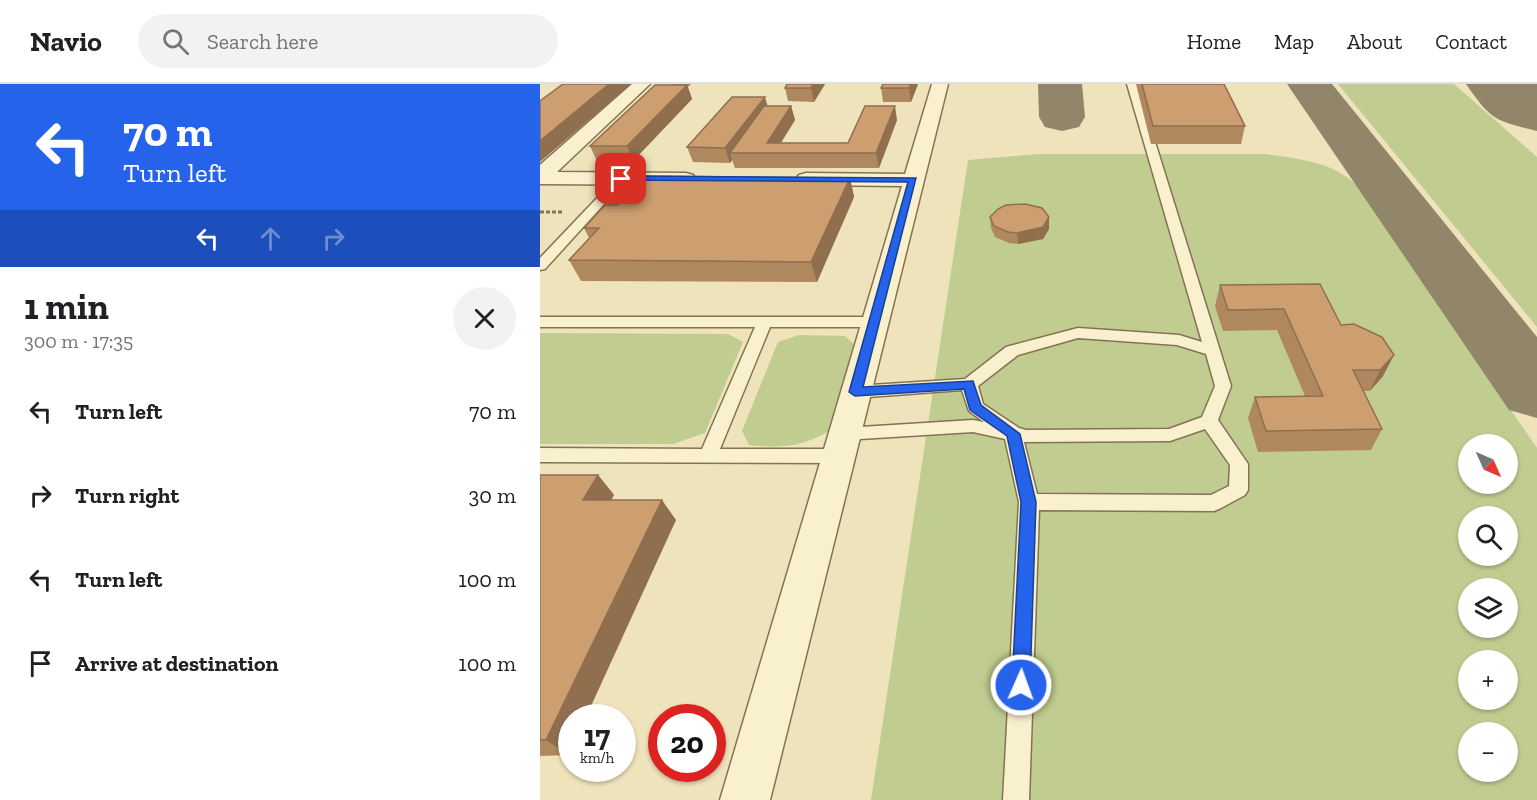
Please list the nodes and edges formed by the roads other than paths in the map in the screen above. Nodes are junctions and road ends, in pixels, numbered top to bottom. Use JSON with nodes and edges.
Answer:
{"nodes":[{"id":1,"x":642,"y":84,"type":"edge"},
{"id":2,"x":939,"y":84,"type":"edge"},
{"id":3,"x":1132,"y":84,"type":"edge"},
{"id":4,"x":540,"y":177,"type":"edge"},
{"id":5,"x":621,"y":179,"type":"junction"},
{"id":6,"x":702,"y":179,"type":"edge"},
{"id":7,"x":784,"y":179,"type":"edge"},
{"id":8,"x":913,"y":180,"type":"junction"},
{"id":9,"x":540,"y":266,"type":"edge"},
{"id":10,"x":540,"y":322,"type":"edge"},
{"id":11,"x":764,"y":322,"type":"junction"},
{"id":12,"x":874,"y":322,"type":"junction"},
{"id":13,"x":1212,"y":351,"type":"junction"},
{"id":14,"x":969,"y":384,"type":"junction"},
{"id":15,"x":855,"y":392,"type":"junction"},
{"id":16,"x":1209,"y":421,"type":"junction"},
{"id":17,"x":1013,"y":434,"type":"junction"},
{"id":18,"x":841,"y":445,"type":"junction"},
{"id":19,"x":540,"y":455,"type":"edge"},
{"id":20,"x":708,"y":456,"type":"junction"},
{"id":21,"x":1029,"y":502,"type":"junction"},
{"id":22,"x":745,"y":800,"type":"edge"},
{"id":23,"x":1016,"y":800,"type":"edge"}],
"edges":[{"from":1,"to":4,"type":"street"},
{"from":2,"to":8,"type":"street"},
{"from":3,"to":13,"type":"lane"},
{"from":4,"to":5,"type":"street"},
{"from":5,"to":6,"type":"street"},
{"from":5,"to":9,"type":"lane"},
{"from":7,"to":8,"type":"street"},
{"from":8,"to":12,"type":"street"},
{"from":10,"to":11,"type":"lane"},
{"from":11,"to":12,"type":"lane"},
{"from":11,"to":20,"type":"lane"},
{"from":12,"to":15,"type":"street"},
{"from":13,"to":14,"type":"lane"},
{"from":13,"to":16,"type":"lane"},
{"from":14,"to":15,"type":"lane"},
{"from":14,"to":17,"type":"lane"},
{"from":15,"to":18,"type":"street"},
{"from":16,"to":17,"type":"lane"},
{"from":16,"to":21,"type":"lane"},
{"from":17,"to":18,"type":"lane"},
{"from":17,"to":21,"type":"lane"},
{"from":18,"to":20,"type":"lane"},
{"from":18,"to":22,"type":"street"},
{"from":19,"to":20,"type":"lane"},
{"from":21,"to":23,"type":"lane"}]}
